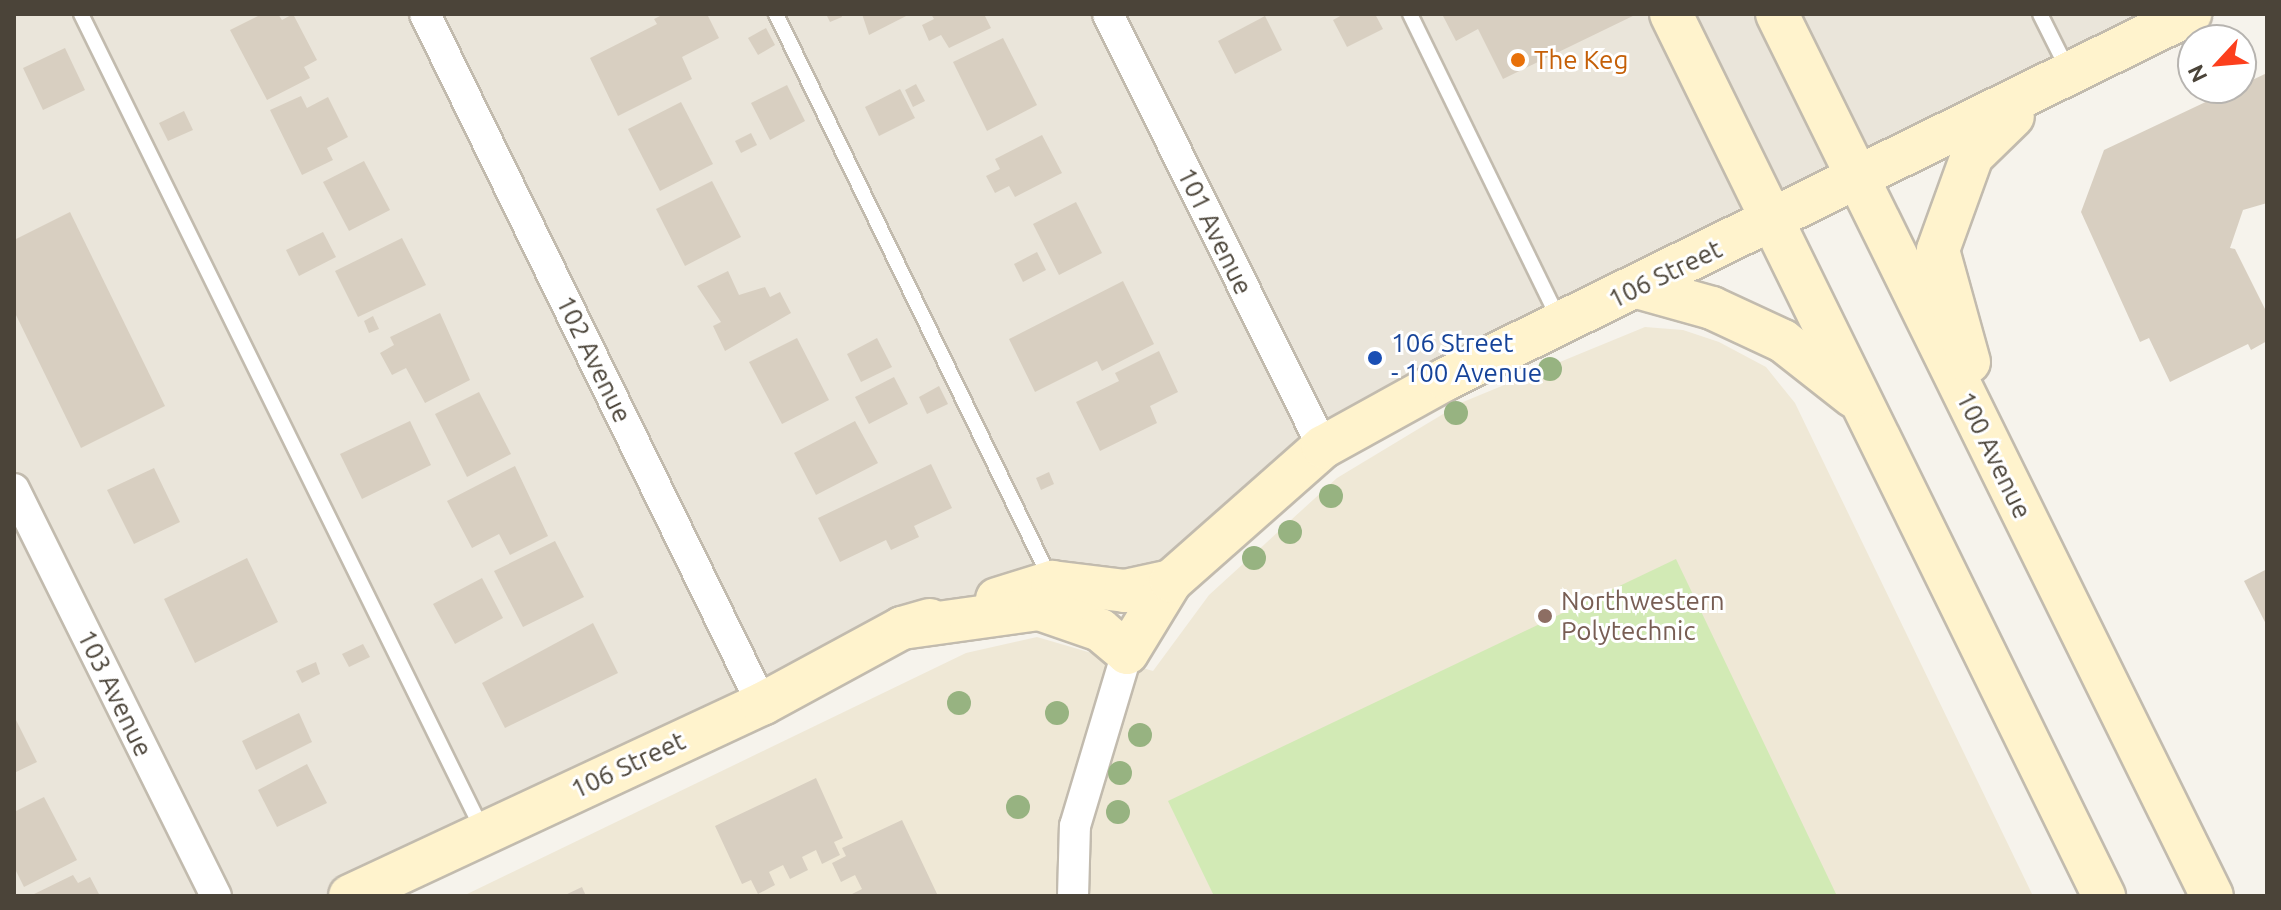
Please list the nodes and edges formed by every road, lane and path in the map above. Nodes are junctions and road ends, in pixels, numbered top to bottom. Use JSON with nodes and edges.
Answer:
{"nodes":[{"id":1,"x":81,"y":14,"type":"edge"},
{"id":2,"x":425,"y":14,"type":"edge"},
{"id":3,"x":776,"y":14,"type":"edge"},
{"id":4,"x":1108,"y":14,"type":"edge"},
{"id":5,"x":1410,"y":14,"type":"edge"},
{"id":6,"x":1671,"y":14,"type":"edge"},
{"id":7,"x":1777,"y":14,"type":"edge"},
{"id":8,"x":2040,"y":14,"type":"edge"},
{"id":9,"x":2190,"y":14,"type":"edge"},
{"id":10,"x":2057,"y":80,"type":"junction"},
{"id":11,"x":1857,"y":180,"type":"junction"},
{"id":12,"x":1771,"y":222,"type":"junction"},
{"id":13,"x":1637,"y":287,"type":"junction"},
{"id":14,"x":1561,"y":324,"type":"junction"},
{"id":15,"x":1860,"y":401,"type":"junction"},
{"id":16,"x":1323,"y":447,"type":"junction"},
{"id":17,"x":1995,"y":456,"type":"junction"},
{"id":18,"x":14,"y":489,"type":"edge"},
{"id":19,"x":1171,"y":581,"type":"junction"},
{"id":20,"x":1052,"y":582,"type":"junction"},
{"id":21,"x":902,"y":628,"type":"junction"},
{"id":22,"x":1127,"y":653,"type":"junction"},
{"id":23,"x":762,"y":704,"type":"junction"},
{"id":24,"x":483,"y":831,"type":"junction"},
{"id":25,"x":216,"y":896,"type":"edge"},
{"id":26,"x":350,"y":896,"type":"edge"},
{"id":27,"x":1073,"y":896,"type":"edge"},
{"id":28,"x":2104,"y":896,"type":"edge"},
{"id":29,"x":2212,"y":896,"type":"edge"}],
"edges":[{"from":1,"to":24,"type":"lane"},
{"from":2,"to":23,"type":"street","name":"102 Avenue"},
{"from":3,"to":20,"type":"lane"},
{"from":4,"to":16,"type":"street","name":"101 Avenue"},
{"from":5,"to":14,"type":"lane"},
{"from":6,"to":12,"type":"main road"},
{"from":7,"to":11,"type":"main road","name":"100 Avenue"},
{"from":8,"to":10,"type":"lane"},
{"from":9,"to":10,"type":"main road","name":"106 Street"},
{"from":10,"to":11,"type":"main road","name":"106 Street"},
{"from":10,"to":17,"type":"main road"},
{"from":11,"to":12,"type":"main road","name":"106 Street"},
{"from":11,"to":17,"type":"main road","name":"100 Avenue"},
{"from":12,"to":13,"type":"main road","name":"106 Street"},
{"from":12,"to":15,"type":"main road"},
{"from":13,"to":14,"type":"main road","name":"106 Street"},
{"from":13,"to":15,"type":"main road"},
{"from":14,"to":16,"type":"main road","name":"106 Street"},
{"from":15,"to":28,"type":"main road"},
{"from":16,"to":19,"type":"main road","name":"106 Street"},
{"from":17,"to":29,"type":"main road","name":"100 Avenue"},
{"from":18,"to":25,"type":"street","name":"103 Avenue"},
{"from":19,"to":20,"type":"main road","name":"106 Street"},
{"from":19,"to":22,"type":"main road","name":"106 Street"},
{"from":20,"to":21,"type":"main road","name":"106 Street"},
{"from":21,"to":22,"type":"main road","name":"106 Street"},
{"from":21,"to":23,"type":"main road","name":"106 Street"},
{"from":22,"to":27,"type":"street"},
{"from":23,"to":24,"type":"main road","name":"106 Street"},
{"from":24,"to":26,"type":"main road","name":"106 Street"}]}
